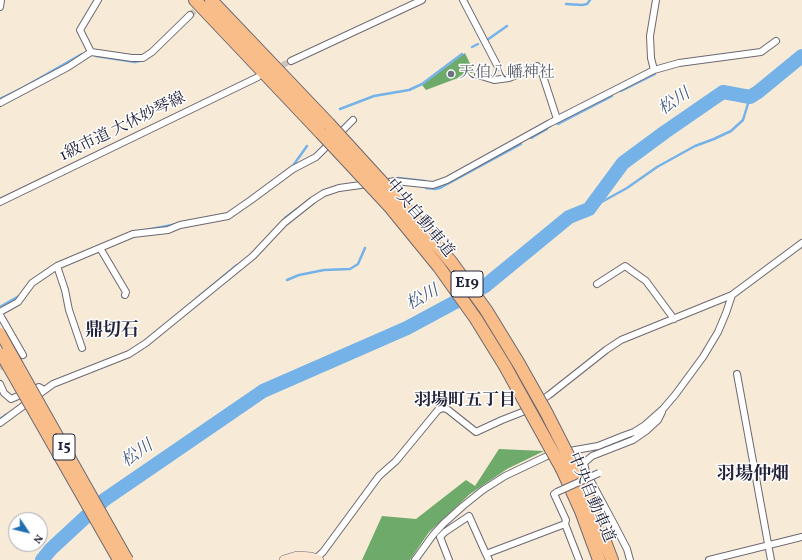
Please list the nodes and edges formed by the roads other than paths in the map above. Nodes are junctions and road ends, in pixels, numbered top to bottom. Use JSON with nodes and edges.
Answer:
{"nodes":[{"id":1,"x":1,"y":0,"type":"edge"},
{"id":2,"x":98,"y":0,"type":"edge"},
{"id":3,"x":195,"y":0,"type":"edge"},
{"id":4,"x":211,"y":0,"type":"edge"},
{"id":5,"x":422,"y":0,"type":"edge"},
{"id":6,"x":463,"y":0,"type":"edge"},
{"id":7,"x":656,"y":0,"type":"edge"},
{"id":8,"x":0,"y":7,"type":"edge"},
{"id":9,"x":190,"y":15,"type":"tunnel mouth"},
{"id":10,"x":776,"y":41,"type":"dead end"},
{"id":11,"x":91,"y":52,"type":"junction"},
{"id":12,"x":291,"y":61,"type":"tunnel mouth"},
{"id":13,"x":498,"y":66,"type":"dead end"},
{"id":14,"x":654,"y":70,"type":"junction"},
{"id":15,"x":478,"y":75,"type":"dead end"},
{"id":16,"x":258,"y":77,"type":"dead end"},
{"id":17,"x":0,"y":103,"type":"edge"},
{"id":18,"x":557,"y":119,"type":"junction"},
{"id":19,"x":353,"y":120,"type":"dead end"},
{"id":20,"x":325,"y":129,"type":"junction"},
{"id":21,"x":0,"y":202,"type":"edge"},
{"id":22,"x":802,"y":243,"type":"edge"},
{"id":23,"x":100,"y":248,"type":"junction"},
{"id":24,"x":57,"y":266,"type":"junction"},
{"id":25,"x":597,"y":284,"type":"dead end"},
{"id":26,"x":125,"y":295,"type":"dead end"},
{"id":27,"x":732,"y":295,"type":"junction"},
{"id":28,"x":0,"y":312,"type":"edge"},
{"id":29,"x":0,"y":315,"type":"edge"},
{"id":30,"x":674,"y":319,"type":"junction"},
{"id":31,"x":0,"y":333,"type":"edge"},
{"id":32,"x":82,"y":348,"type":"dead end"},
{"id":33,"x":0,"y":353,"type":"edge"},
{"id":34,"x":24,"y":355,"type":"dead end"},
{"id":35,"x":737,"y":374,"type":"dead end"},
{"id":36,"x":0,"y":384,"type":"edge"},
{"id":37,"x":44,"y":390,"type":"junction"},
{"id":38,"x":663,"y":409,"type":"junction"},
{"id":39,"x":0,"y":423,"type":"edge"},
{"id":40,"x":568,"y":467,"type":"junction"},
{"id":41,"x":599,"y":473,"type":"dead end"},
{"id":42,"x":565,"y":524,"type":"junction"},
{"id":43,"x":802,"y":537,"type":"edge"},
{"id":44,"x":768,"y":546,"type":"junction"},
{"id":45,"x":487,"y":557,"type":"edge"},
{"id":46,"x":316,"y":559,"type":"edge"},
{"id":47,"x":118,"y":560,"type":"edge"},
{"id":48,"x":128,"y":560,"type":"edge"},
{"id":49,"x":284,"y":560,"type":"edge"},
{"id":50,"x":415,"y":560,"type":"edge"},
{"id":51,"x":449,"y":560,"type":"edge"},
{"id":52,"x":579,"y":560,"type":"edge"},
{"id":53,"x":599,"y":560,"type":"edge"},
{"id":54,"x":612,"y":560,"type":"edge"},
{"id":55,"x":630,"y":560,"type":"edge"},
{"id":56,"x":709,"y":560,"type":"edge"},
{"id":57,"x":771,"y":560,"type":"edge"}],
"edges":[{"from":1,"to":8,"type":"street"},
{"from":2,"to":11,"type":"street"},
{"from":3,"to":20,"type":"highway","name":"中央自動車道","number":"E19"},
{"from":4,"to":20,"type":"highway","name":"中央自動車道","number":"E19"},
{"from":5,"to":12,"type":"street"},
{"from":6,"to":13,"type":"street"},
{"from":7,"to":14,"type":"street"},
{"from":9,"to":11,"type":"street"},
{"from":10,"to":14,"type":"street"},
{"from":11,"to":17,"type":"street"},
{"from":14,"to":18,"type":"street"},
{"from":15,"to":18,"type":"street"},
{"from":16,"to":21,"type":"street","name":"1級市道 大休妙琴線"},
{"from":18,"to":37,"type":"street"},
{"from":19,"to":23,"type":"street"},
{"from":20,"to":40,"type":"highway","name":"中央自動車道","number":"E19","bridge":true},
{"from":22,"to":27,"type":"street"},
{"from":23,"to":24,"type":"street"},
{"from":23,"to":26,"type":"street"},
{"from":24,"to":28,"type":"street"},
{"from":24,"to":32,"type":"street"},
{"from":25,"to":30,"type":"street"},
{"from":27,"to":30,"type":"street"},
{"from":27,"to":38,"type":"street"},
{"from":29,"to":34,"type":"street"},
{"from":30,"to":46,"type":"street"},
{"from":31,"to":48,"type":"main road","number":"15","bridge":true},
{"from":33,"to":47,"type":"main road","number":"15","bridge":true},
{"from":35,"to":44,"type":"street"},
{"from":36,"to":37,"type":"street"},
{"from":37,"to":39,"type":"street"},
{"from":38,"to":50,"type":"street"},
{"from":38,"to":55,"type":"street"},
{"from":40,"to":53,"type":"highway","name":"中央自動車道","number":"E19"},
{"from":40,"to":54,"type":"highway","name":"中央自動車道","number":"E19"},
{"from":41,"to":42,"type":"street","bridge":true},
{"from":42,"to":45,"type":"street"},
{"from":42,"to":52,"type":"street"},
{"from":43,"to":44,"type":"street"},
{"from":44,"to":56,"type":"street"},
{"from":44,"to":57,"type":"street"},
{"from":45,"to":51,"type":"street"},
{"from":46,"to":49,"type":"street"}]}
